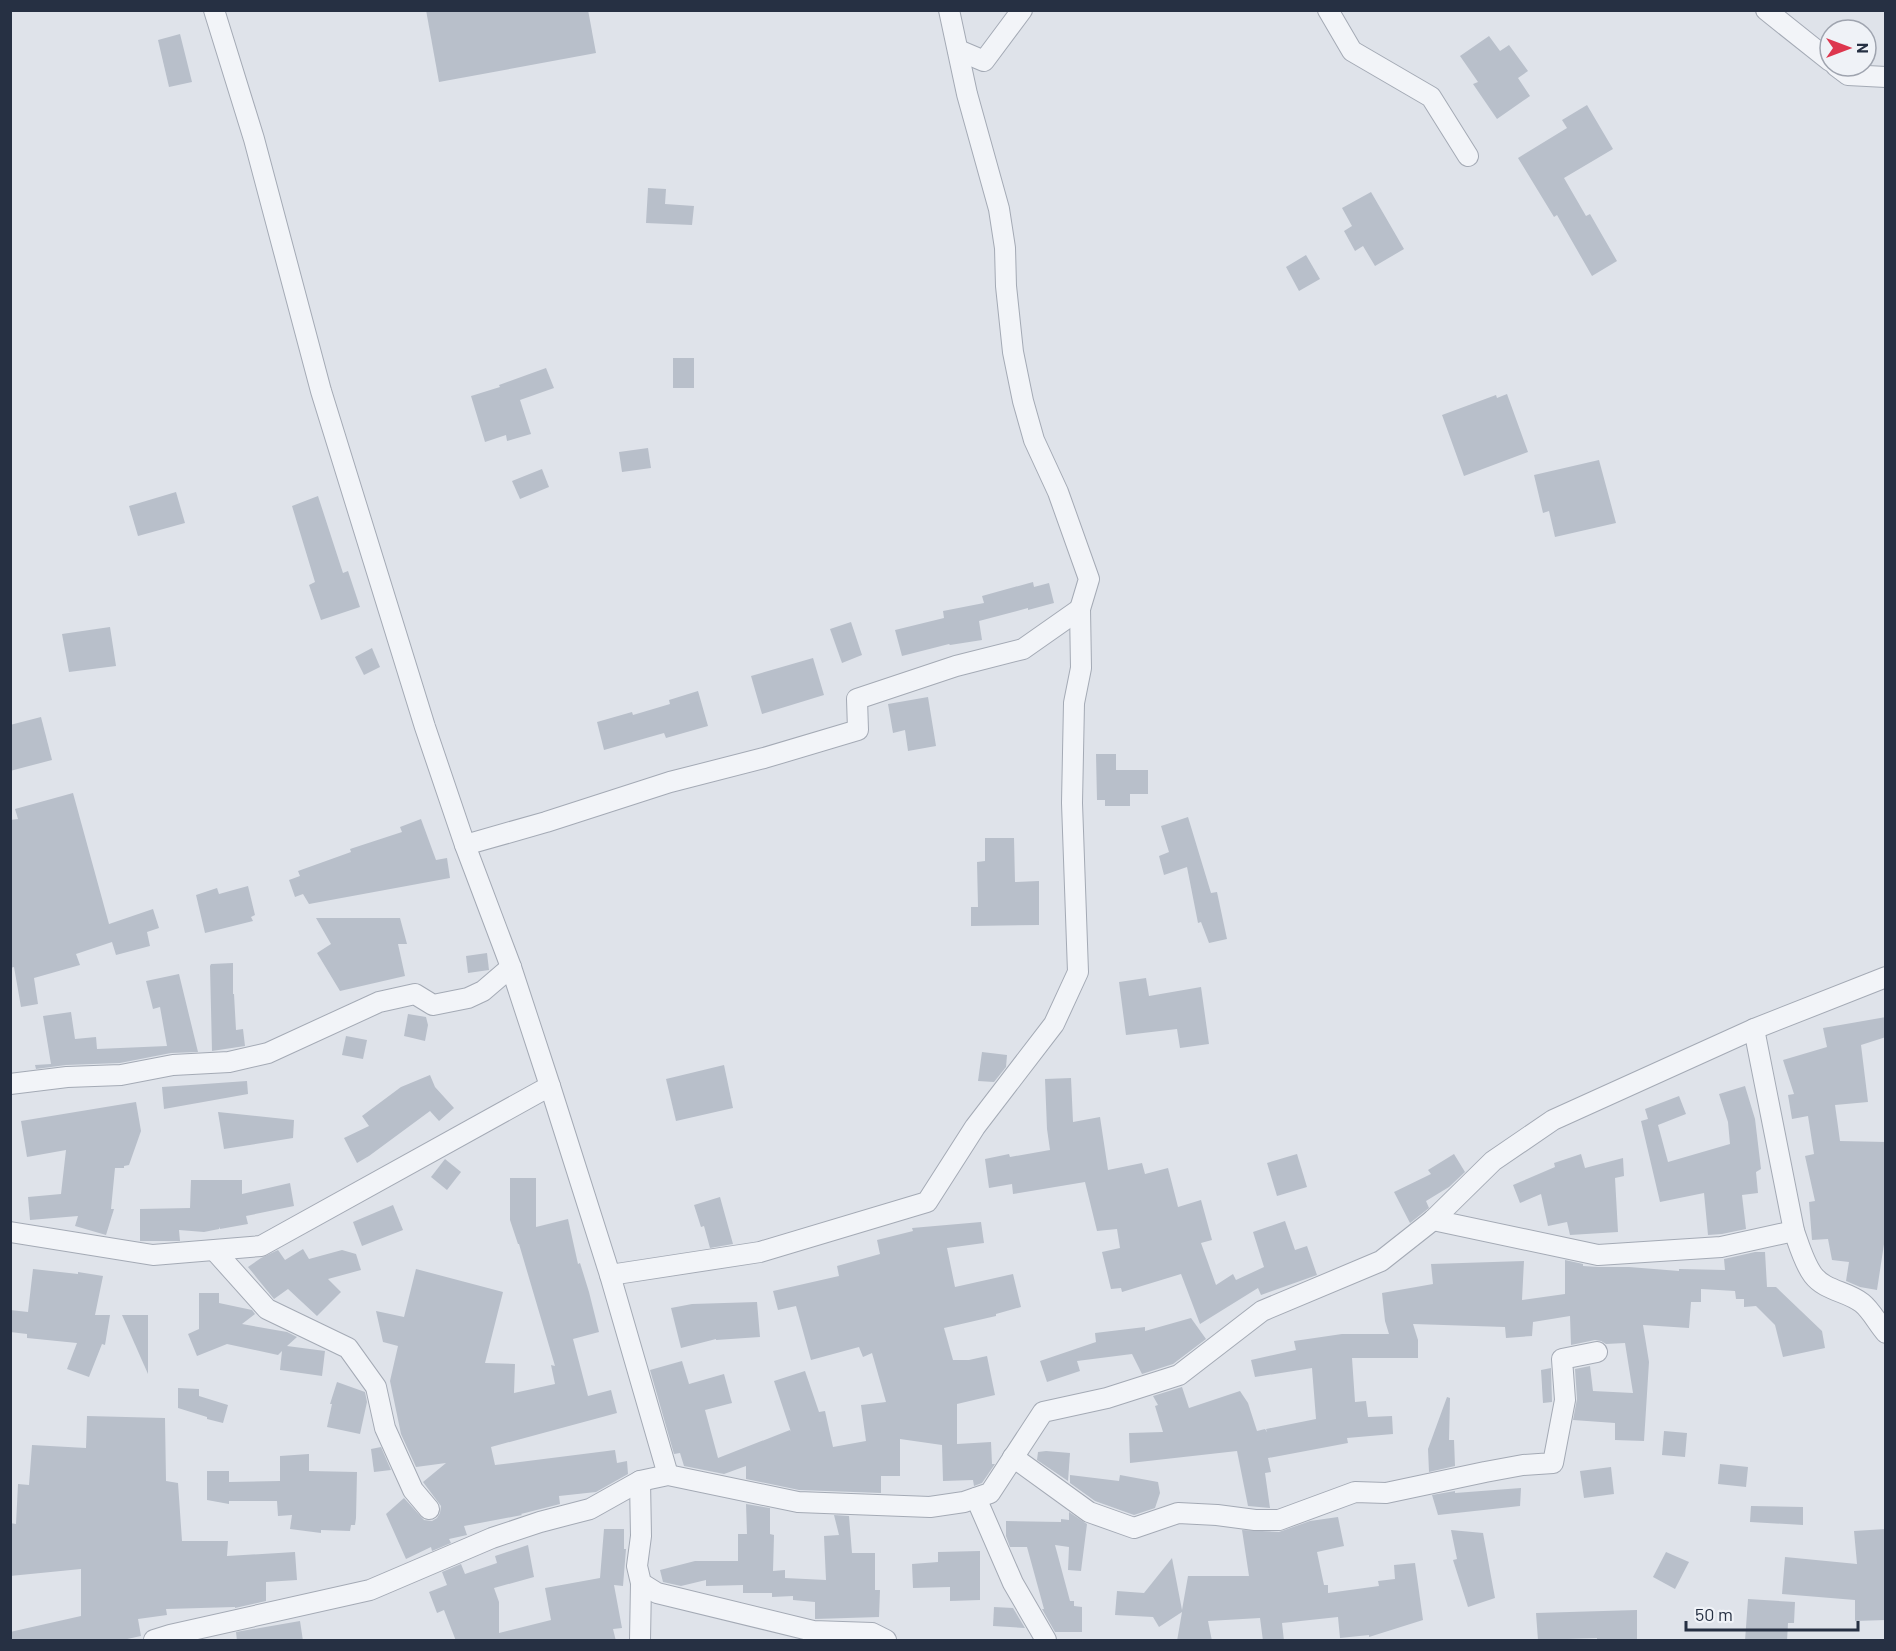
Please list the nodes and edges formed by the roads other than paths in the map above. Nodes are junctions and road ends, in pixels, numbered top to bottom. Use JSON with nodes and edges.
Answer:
{"nodes":[{"id":1,"x":214,"y":10,"type":"edge"},
{"id":2,"x":949,"y":10,"type":"edge"},
{"id":3,"x":1022,"y":10,"type":"edge"},
{"id":4,"x":1328,"y":10,"type":"edge"},
{"id":5,"x":1766,"y":10,"type":"edge"},
{"id":6,"x":958,"y":50,"type":"junction"},
{"id":7,"x":1818,"y":51,"type":"edge"},
{"id":8,"x":1468,"y":156,"type":"dead end"},
{"id":9,"x":1080,"y":609,"type":"junction"},
{"id":10,"x":465,"y":844,"type":"junction"},
{"id":11,"x":511,"y":967,"type":"junction"},
{"id":12,"x":1886,"y":977,"type":"edge"},
{"id":13,"x":1754,"y":1029,"type":"junction"},
{"id":14,"x":10,"y":1084,"type":"edge"},
{"id":15,"x":550,"y":1086,"type":"junction"},
{"id":16,"x":1433,"y":1220,"type":"junction"},
{"id":17,"x":1794,"y":1231,"type":"junction"},
{"id":18,"x":10,"y":1232,"type":"edge"},
{"id":19,"x":215,"y":1251,"type":"junction"},
{"id":20,"x":610,"y":1275,"type":"junction"},
{"id":21,"x":1886,"y":1333,"type":"edge"},
{"id":22,"x":1597,"y":1352,"type":"dead end"},
{"id":23,"x":1013,"y":1457,"type":"junction"},
{"id":24,"x":668,"y":1475,"type":"junction"},
{"id":25,"x":640,"y":1481,"type":"junction"},
{"id":26,"x":976,"y":1498,"type":"junction"},
{"id":27,"x":429,"y":1509,"type":"dead end"},
{"id":28,"x":641,"y":1583,"type":"junction"},
{"id":29,"x":878,"y":1638,"type":"edge"},
{"id":30,"x":154,"y":1641,"type":"edge"},
{"id":31,"x":640,"y":1641,"type":"edge"},
{"id":32,"x":1046,"y":1641,"type":"edge"}],
"edges":[{"from":1,"to":10,"type":"street"},
{"from":2,"to":6,"type":"street"},
{"from":3,"to":6,"type":"street"},
{"from":4,"to":8,"type":"street"},
{"from":5,"to":7,"type":"street"},
{"from":6,"to":9,"type":"street"},
{"from":9,"to":10,"type":"street"},
{"from":9,"to":20,"type":"street"},
{"from":10,"to":11,"type":"street"},
{"from":11,"to":14,"type":"street"},
{"from":11,"to":15,"type":"street"},
{"from":12,"to":13,"type":"street"},
{"from":13,"to":16,"type":"street"},
{"from":13,"to":17,"type":"street"},
{"from":15,"to":19,"type":"street"},
{"from":15,"to":20,"type":"street"},
{"from":16,"to":17,"type":"street"},
{"from":16,"to":23,"type":"street"},
{"from":17,"to":21,"type":"street"},
{"from":18,"to":19,"type":"street"},
{"from":19,"to":27,"type":"street"},
{"from":20,"to":24,"type":"street"},
{"from":22,"to":23,"type":"street"},
{"from":23,"to":26,"type":"street"},
{"from":24,"to":25,"type":"street"},
{"from":24,"to":26,"type":"street"},
{"from":25,"to":28,"type":"street"},
{"from":25,"to":30,"type":"street"},
{"from":26,"to":32,"type":"street"},
{"from":28,"to":29,"type":"street"},
{"from":28,"to":31,"type":"street"}]}
